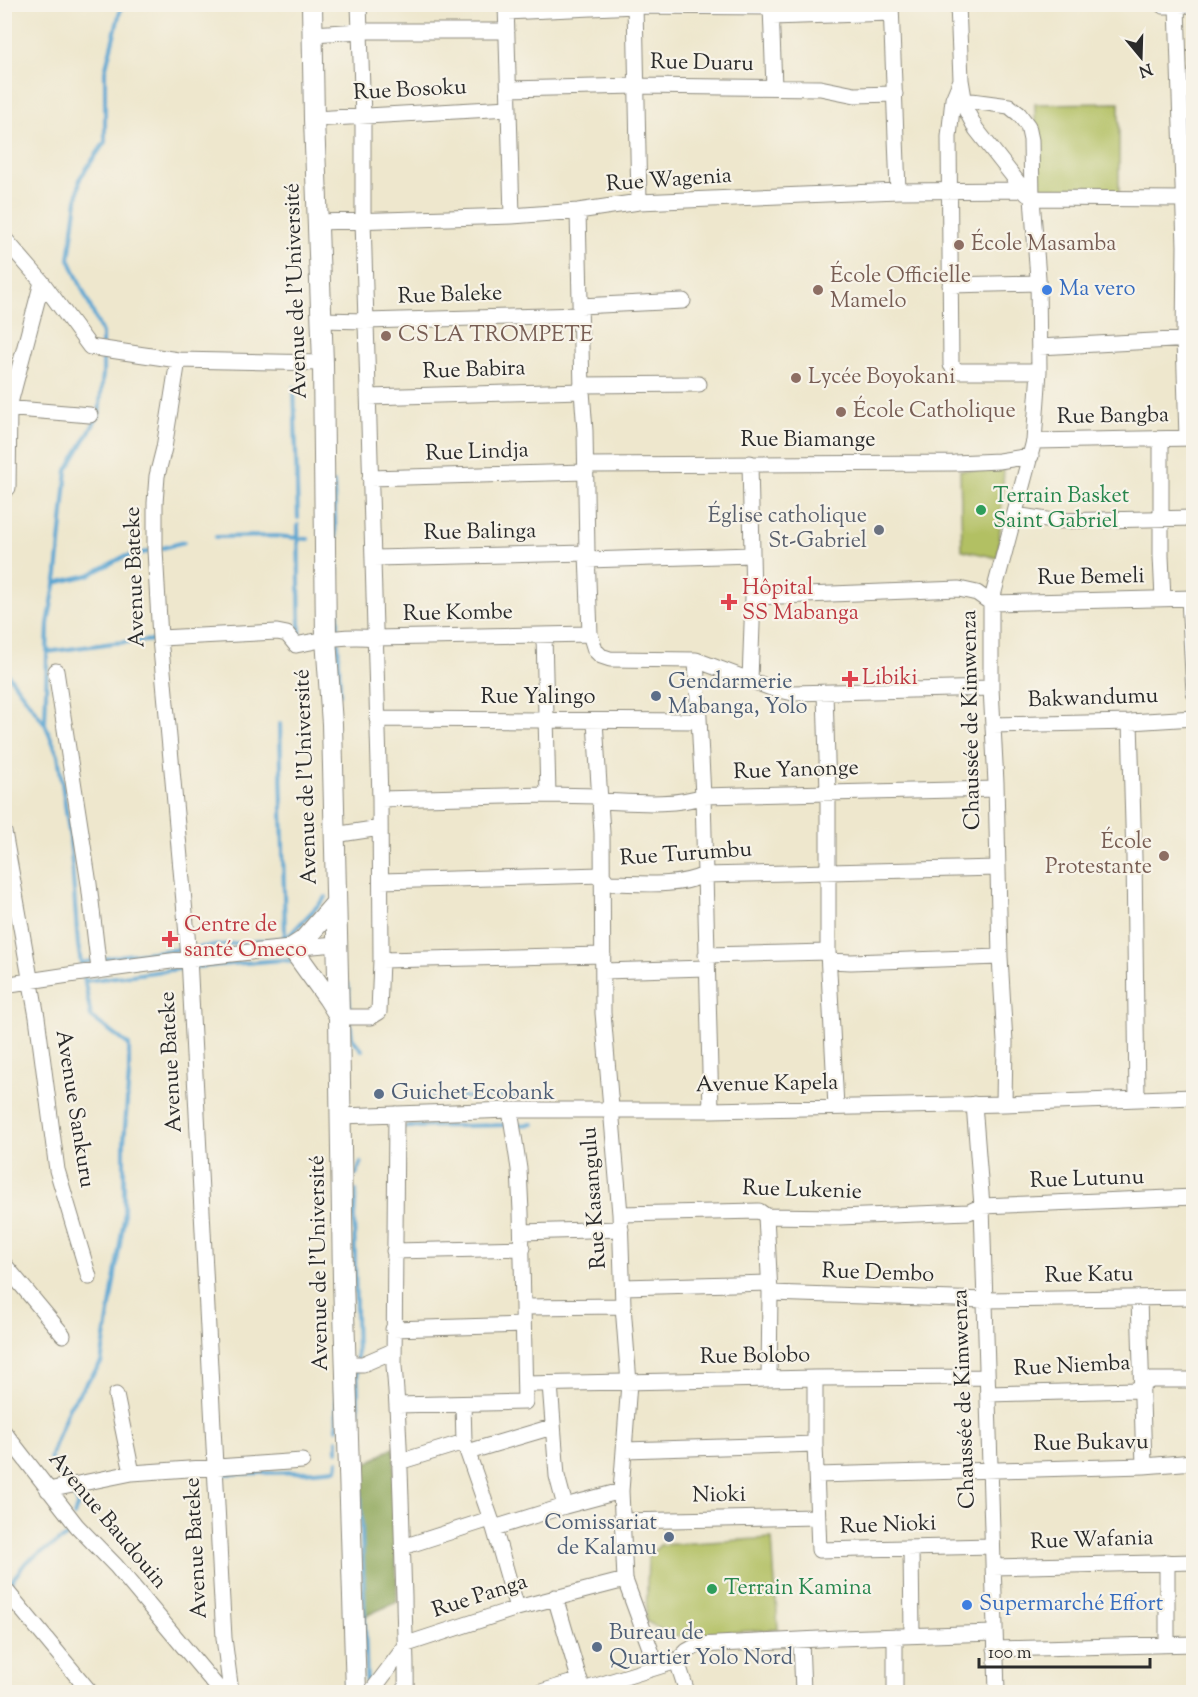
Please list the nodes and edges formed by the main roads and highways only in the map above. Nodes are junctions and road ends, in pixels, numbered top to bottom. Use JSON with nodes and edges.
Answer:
{"nodes":[{"id":1,"x":312,"y":4,"type":"edge"},
{"id":2,"x":336,"y":903,"type":"junction"},
{"id":3,"x":339,"y":1017,"type":"junction"},
{"id":4,"x":356,"y":1692,"type":"edge"}],
"edges":[{"from":1,"to":2,"type":"main road","name":"Avenue de l’Université"},
{"from":2,"to":3,"type":"main road","name":"Avenue de l’Université"},
{"from":2,"to":3,"type":"main road"},
{"from":3,"to":4,"type":"main road","name":"Avenue de l’Université"}]}
